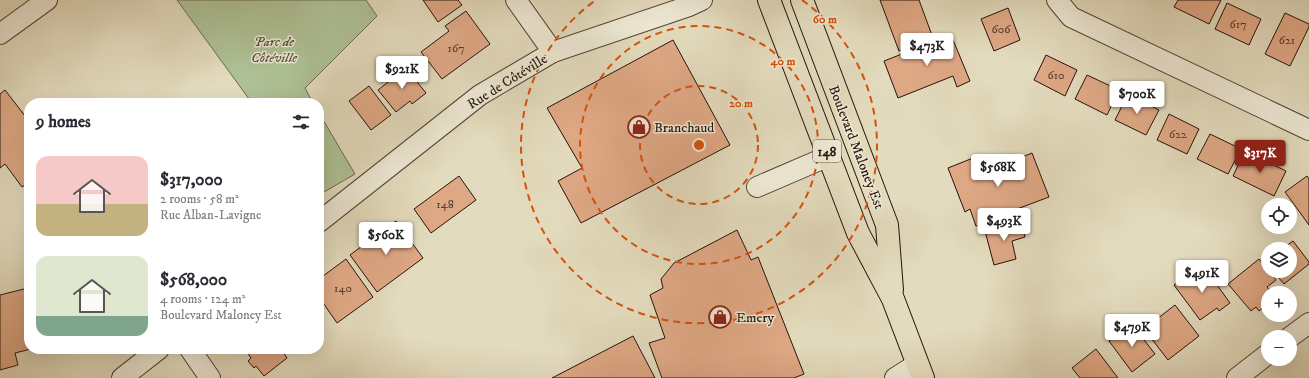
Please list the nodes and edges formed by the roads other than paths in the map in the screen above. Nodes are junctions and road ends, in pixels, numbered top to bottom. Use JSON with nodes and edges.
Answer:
{"nodes":[{"id":1,"x":47,"y":0,"type":"edge"},
{"id":2,"x":516,"y":0,"type":"edge"},
{"id":3,"x":702,"y":0,"type":"edge"},
{"id":4,"x":769,"y":0,"type":"edge"},
{"id":5,"x":802,"y":0,"type":"edge"},
{"id":6,"x":1057,"y":0,"type":"edge"},
{"id":7,"x":0,"y":34,"type":"edge"},
{"id":8,"x":553,"y":52,"type":"junction"},
{"id":9,"x":1309,"y":130,"type":"edge"},
{"id":10,"x":829,"y":156,"type":"junction"},
{"id":11,"x":757,"y":187,"type":"dead end"},
{"id":12,"x":324,"y":218,"type":"edge"},
{"id":13,"x":892,"y":299,"type":"junction"},
{"id":14,"x":1309,"y":323,"type":"edge"},
{"id":15,"x":1297,"y":332,"type":"edge"},
{"id":16,"x":153,"y":354,"type":"edge"},
{"id":17,"x":193,"y":354,"type":"edge"},
{"id":18,"x":1261,"y":359,"type":"edge"},
{"id":19,"x":920,"y":371,"type":"edge"},
{"id":20,"x":122,"y":378,"type":"edge"},
{"id":21,"x":210,"y":378,"type":"edge"},
{"id":22,"x":895,"y":378,"type":"edge"},
{"id":23,"x":1237,"y":378,"type":"edge"}],
"edges":[{"from":1,"to":7,"type":"street"},
{"from":2,"to":8,"type":"street"},
{"from":3,"to":8,"type":"street","name":"Rue de Côtéville"},
{"from":4,"to":10,"type":"main road","name":"Boulevard Maloney Est","number":"148"},
{"from":5,"to":13,"type":"main road","name":"Boulevard Maloney Est","number":"148"},
{"from":6,"to":9,"type":"street"},
{"from":8,"to":12,"type":"street","name":"Rue de Côtéville"},
{"from":10,"to":11,"type":"street"},
{"from":10,"to":13,"type":"main road","name":"Boulevard Maloney Est","number":"148"},
{"from":13,"to":19,"type":"main road","name":"Boulevard Maloney Est","number":"148"},
{"from":14,"to":15,"type":"street"},
{"from":16,"to":20,"type":"street"},
{"from":17,"to":21,"type":"street"},
{"from":18,"to":23,"type":"street"},
{"from":19,"to":22,"type":"street"}]}
